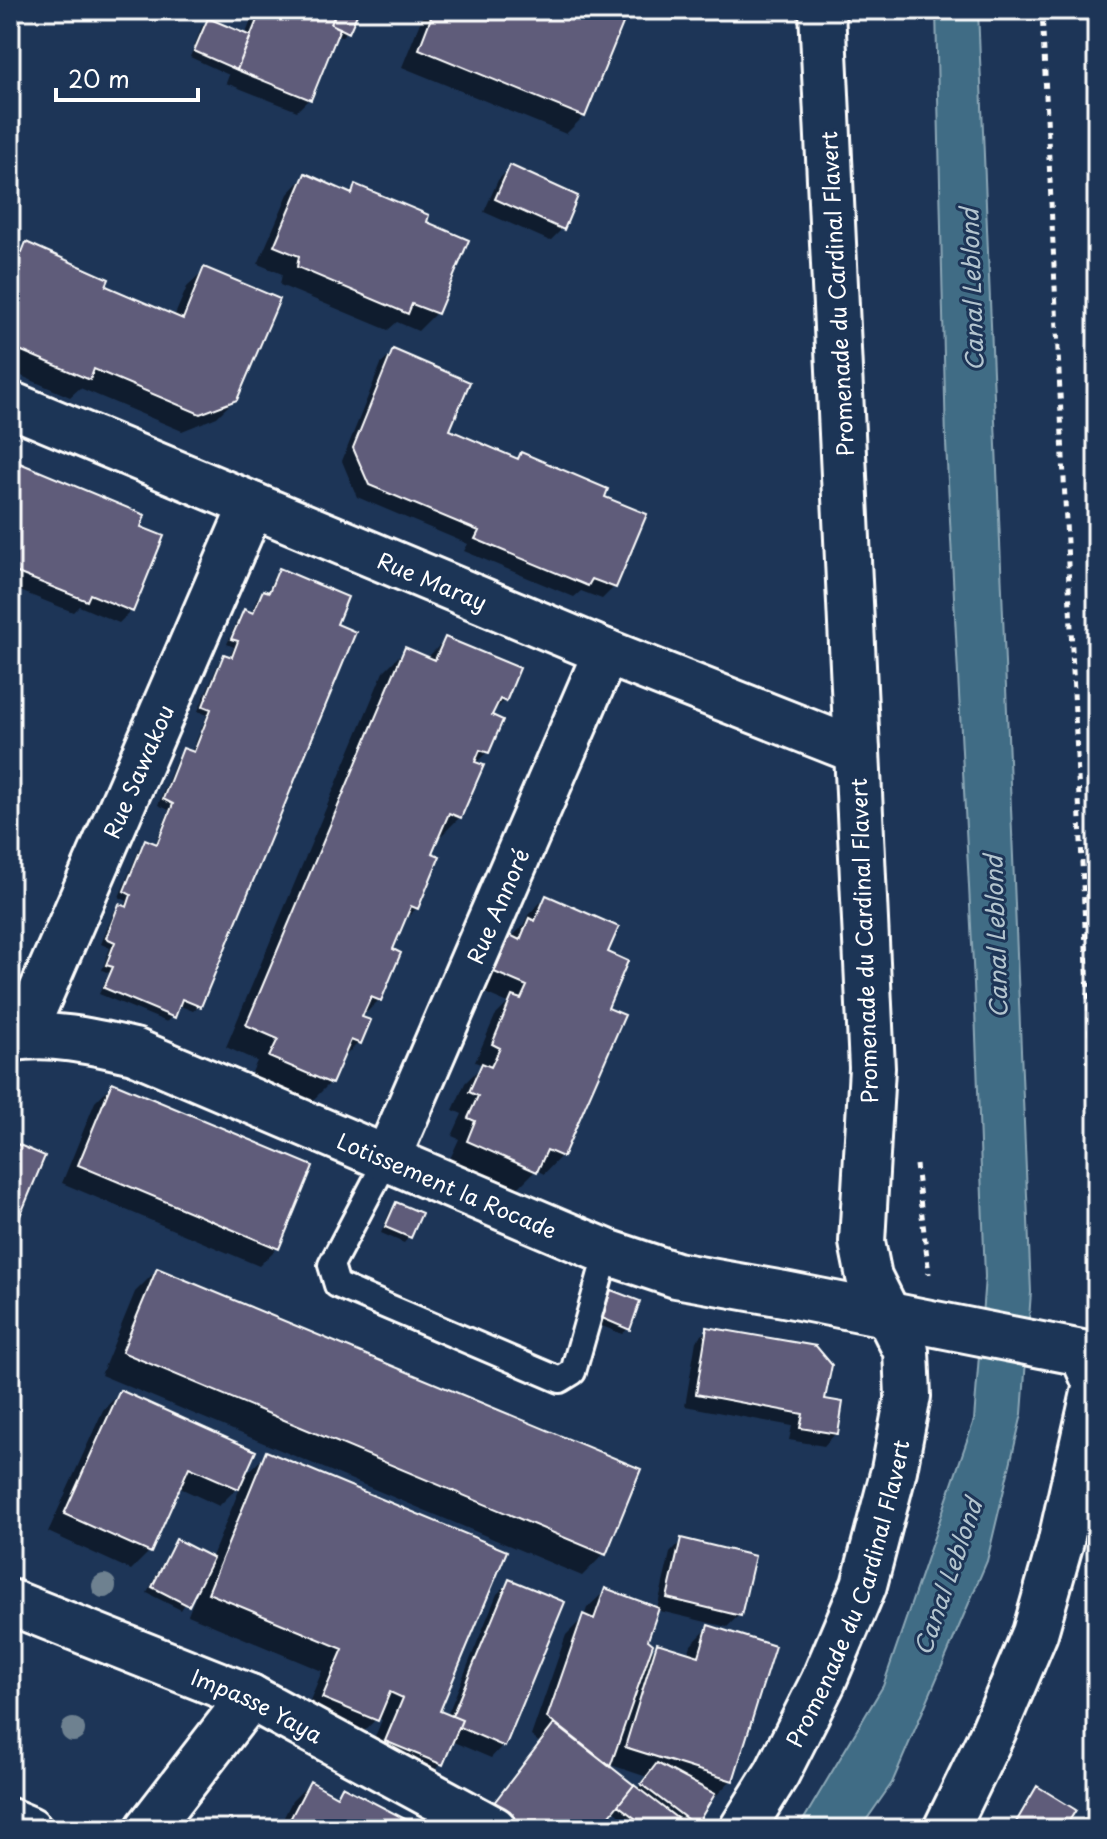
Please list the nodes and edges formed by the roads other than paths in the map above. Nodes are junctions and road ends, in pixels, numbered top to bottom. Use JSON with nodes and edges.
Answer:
{"nodes":[{"id":1,"x":822,"y":10,"type":"edge"},
{"id":2,"x":10,"y":404,"type":"edge"},
{"id":3,"x":252,"y":505,"type":"junction"},
{"id":4,"x":606,"y":652,"type":"junction"},
{"id":5,"x":857,"y":751,"type":"junction"},
{"id":6,"x":16,"y":1038,"type":"edge"},
{"id":7,"x":387,"y":1159,"type":"junction"},
{"id":8,"x":607,"y":1252,"type":"junction"},
{"id":9,"x":890,"y":1316,"type":"junction"},
{"id":10,"x":10,"y":1602,"type":"edge"},
{"id":11,"x":250,"y":1697,"type":"junction"},
{"id":12,"x":10,"y":1821,"type":"edge"},
{"id":13,"x":29,"y":1829,"type":"edge"},
{"id":14,"x":148,"y":1829,"type":"edge"},
{"id":15,"x":494,"y":1829,"type":"edge"},
{"id":16,"x":742,"y":1829,"type":"edge"},
{"id":17,"x":946,"y":1829,"type":"edge"}],
"edges":[{"from":1,"to":5,"type":"street","name":"Promenade du Cardinal Flavert"},
{"from":2,"to":3,"type":"street","name":"Rue Maray"},
{"from":3,"to":4,"type":"street","name":"Rue Maray"},
{"from":3,"to":6,"type":"street","name":"Rue Sawakou"},
{"from":4,"to":5,"type":"street","name":"Rue Maray"},
{"from":4,"to":7,"type":"street","name":"Rue Annoré"},
{"from":5,"to":9,"type":"street","name":"Promenade du Cardinal Flavert"},
{"from":6,"to":7,"type":"street","name":"Lotissement la Rocade"},
{"from":7,"to":8,"type":"street","name":"Lotissement la Rocade"},
{"from":7,"to":8,"type":"lane"},
{"from":8,"to":9,"type":"street","name":"Lotissement la Rocade"},
{"from":9,"to":16,"type":"street","name":"Promenade du Cardinal Flavert"},
{"from":9,"to":17,"type":"street","name":"Lotissement la Rocade"},
{"from":10,"to":11,"type":"street","name":"Impasse Yaya"},
{"from":11,"to":14,"type":"street"},
{"from":11,"to":15,"type":"street","name":"Impasse Yaya"},
{"from":12,"to":13,"type":"street"}]}
